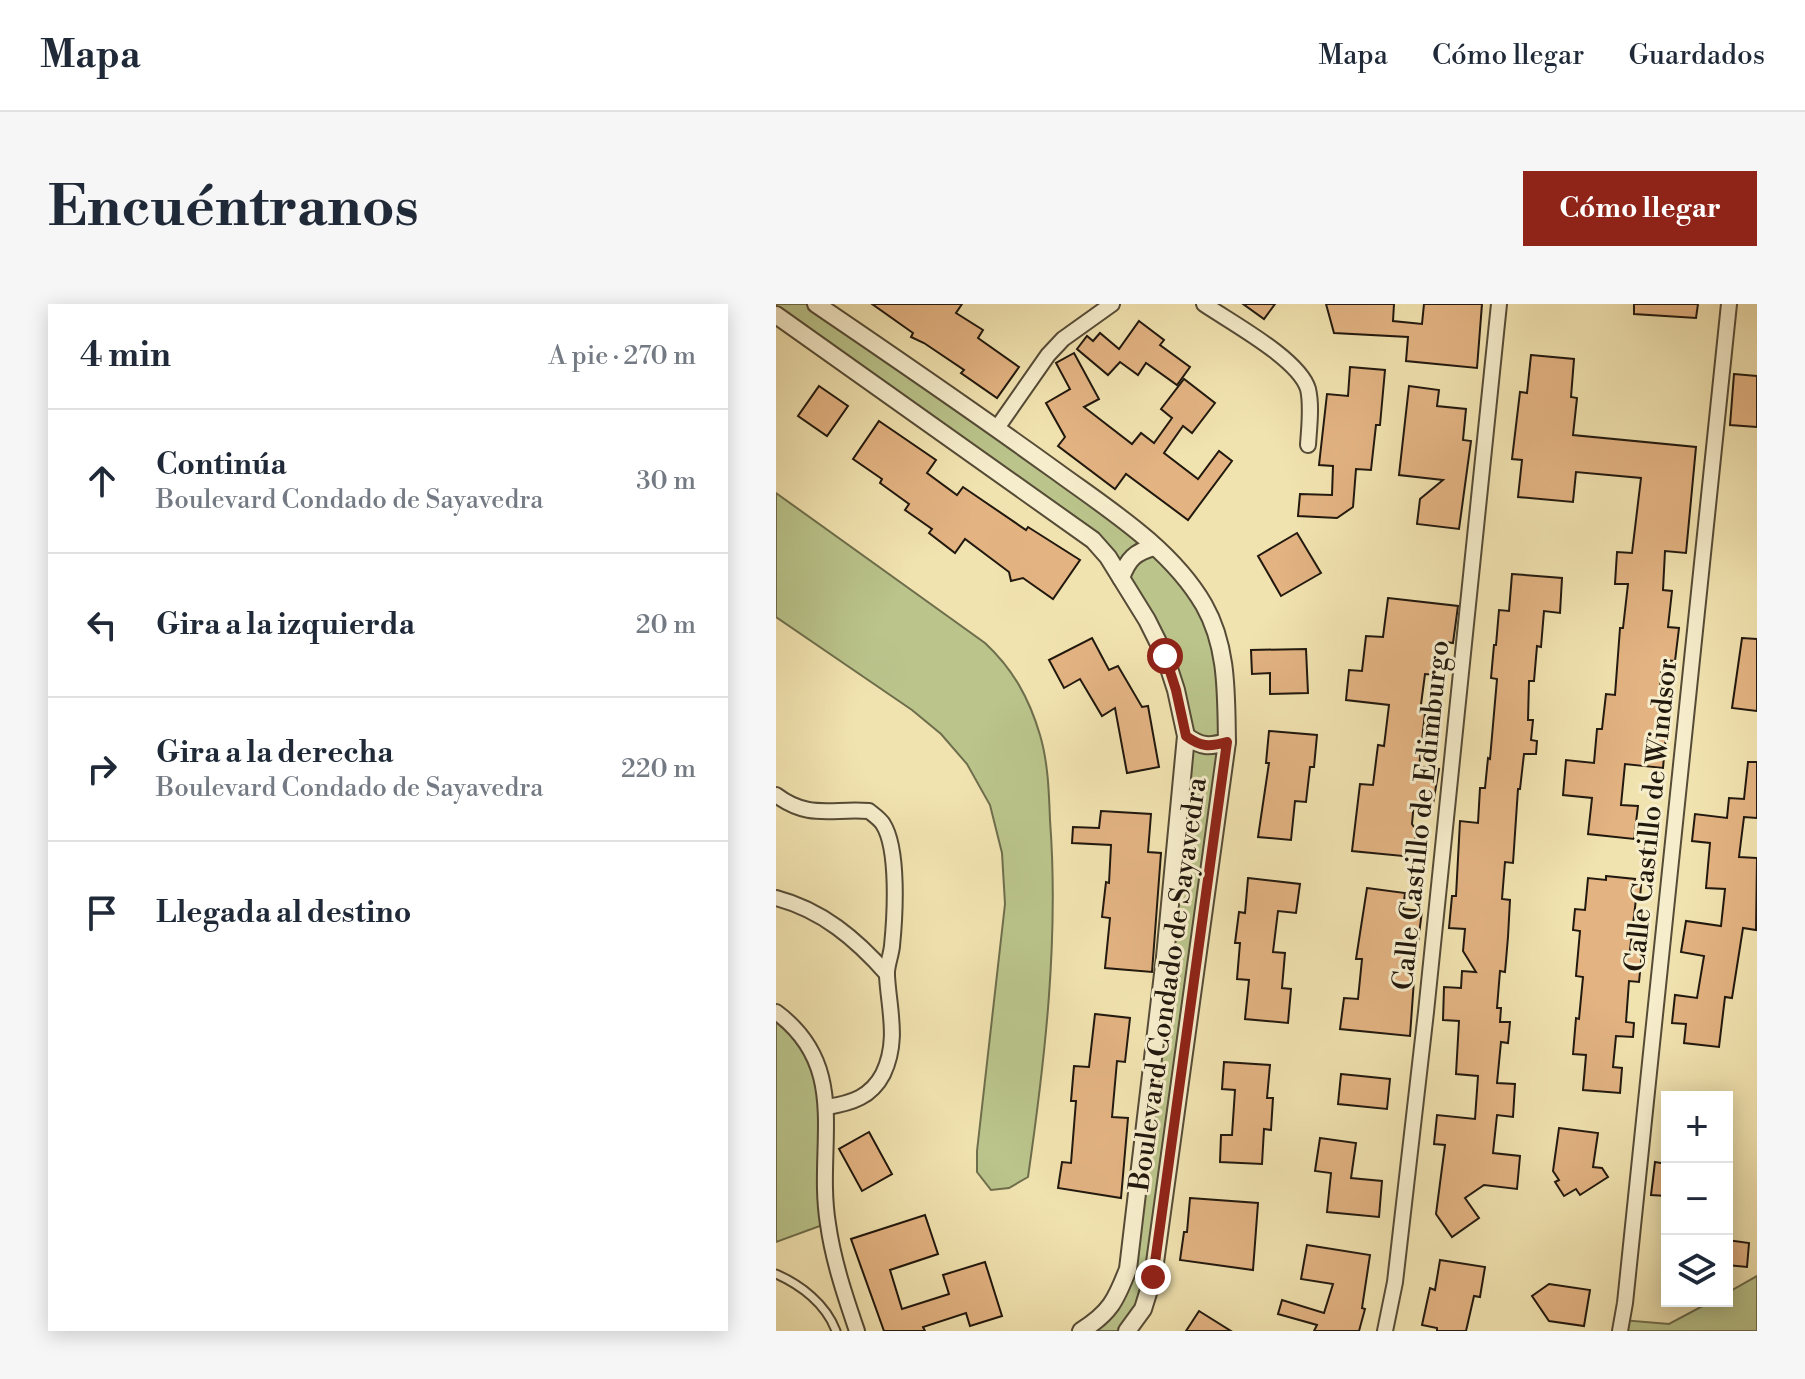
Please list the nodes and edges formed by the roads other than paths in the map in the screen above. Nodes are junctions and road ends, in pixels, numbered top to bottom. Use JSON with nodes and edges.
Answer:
{"nodes":[{"id":1,"x":816,"y":304,"type":"edge"},
{"id":2,"x":1112,"y":304,"type":"edge"},
{"id":3,"x":1204,"y":304,"type":"edge"},
{"id":4,"x":1499,"y":304,"type":"edge"},
{"id":5,"x":1729,"y":304,"type":"edge"},
{"id":6,"x":776,"y":315,"type":"edge"},
{"id":7,"x":997,"y":428,"type":"junction"},
{"id":8,"x":1308,"y":445,"type":"dead end"},
{"id":9,"x":1154,"y":547,"type":"junction"},
{"id":10,"x":1121,"y":578,"type":"junction"},
{"id":11,"x":1186,"y":736,"type":"junction"},
{"id":12,"x":1227,"y":742,"type":"junction"},
{"id":13,"x":776,"y":795,"type":"edge"},
{"id":14,"x":776,"y":898,"type":"edge"},
{"id":15,"x":887,"y":974,"type":"junction"},
{"id":16,"x":776,"y":1012,"type":"edge"},
{"id":17,"x":827,"y":1107,"type":"junction"},
{"id":18,"x":776,"y":1274,"type":"edge"},
{"id":19,"x":836,"y":1331,"type":"edge"},
{"id":20,"x":857,"y":1331,"type":"edge"},
{"id":21,"x":1081,"y":1331,"type":"edge"},
{"id":22,"x":1127,"y":1331,"type":"edge"},
{"id":23,"x":1385,"y":1331,"type":"edge"},
{"id":24,"x":1620,"y":1331,"type":"edge"}],
"edges":[{"from":1,"to":7,"type":"street","name":"Boulevard Condado de Sayavedra"},
{"from":2,"to":7,"type":"street"},
{"from":3,"to":8,"type":"street"},
{"from":4,"to":23,"type":"street","name":"Calle Castillo de Edimburgo"},
{"from":5,"to":24,"type":"street","name":"Calle Castillo de Windsor"},
{"from":6,"to":10,"type":"street","name":"Boulevard Condado de Sayavedra"},
{"from":7,"to":9,"type":"street","name":"Boulevard Condado de Sayavedra"},
{"from":9,"to":10,"type":"street"},
{"from":9,"to":12,"type":"street","name":"Boulevard Condado de Sayavedra"},
{"from":10,"to":11,"type":"street","name":"Boulevard Condado de Sayavedra"},
{"from":11,"to":12,"type":"street"},
{"from":11,"to":21,"type":"street","name":"Boulevard Condado de Sayavedra"},
{"from":12,"to":22,"type":"street","name":"Boulevard Condado de Sayavedra"},
{"from":13,"to":15,"type":"street"},
{"from":14,"to":15,"type":"street"},
{"from":15,"to":17,"type":"street"},
{"from":16,"to":17,"type":"street"},
{"from":17,"to":20,"type":"street"},
{"from":18,"to":19,"type":"lane"}]}
